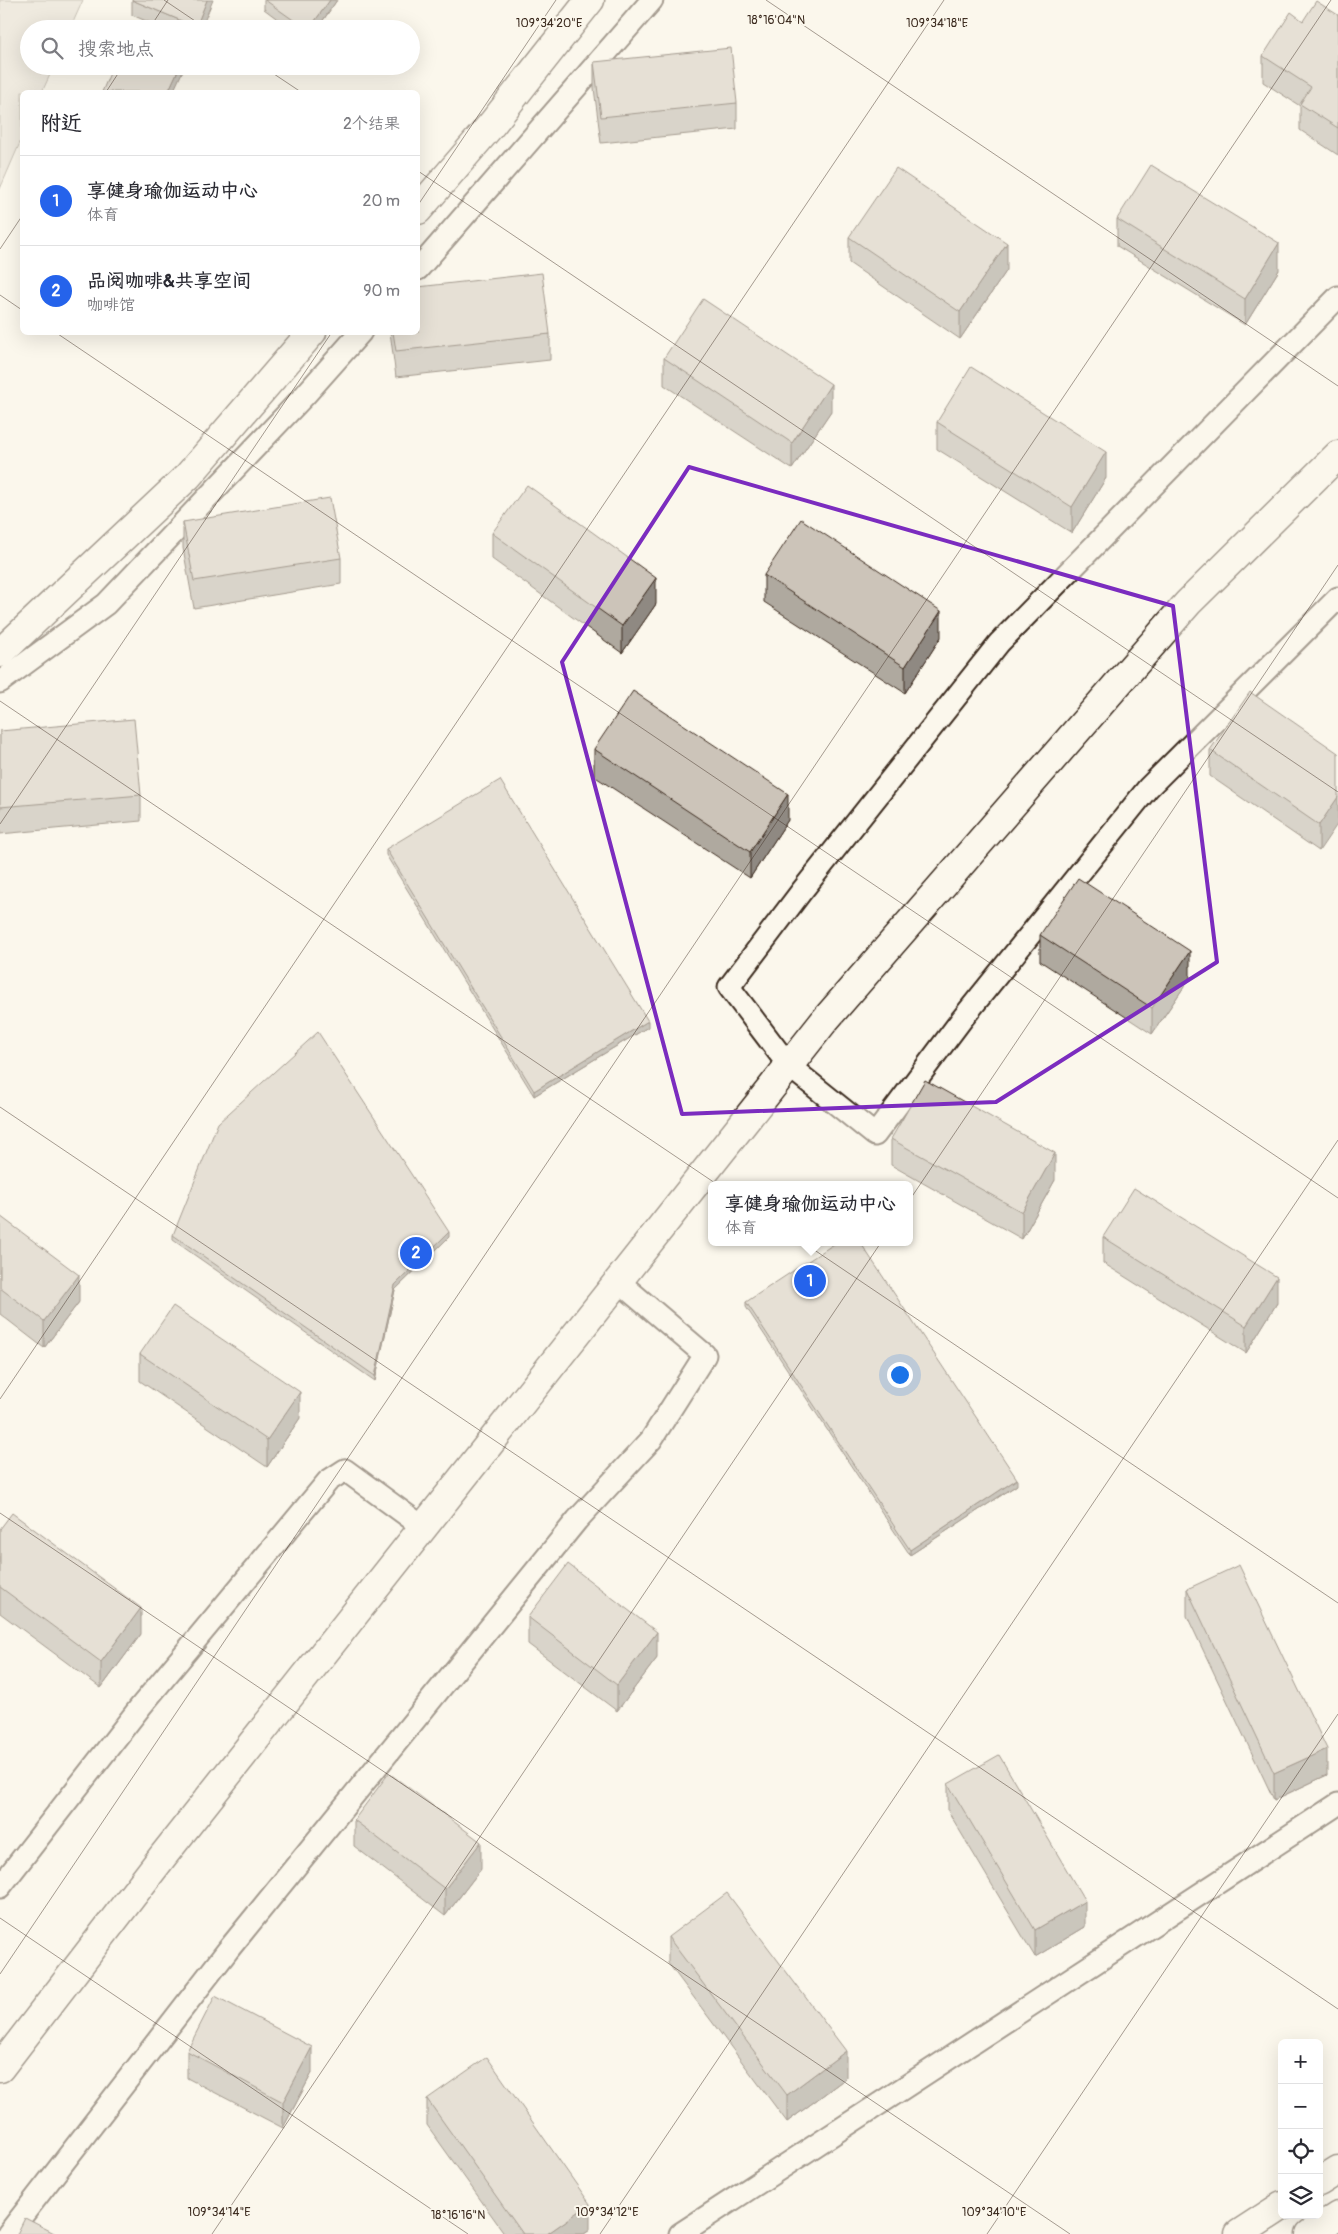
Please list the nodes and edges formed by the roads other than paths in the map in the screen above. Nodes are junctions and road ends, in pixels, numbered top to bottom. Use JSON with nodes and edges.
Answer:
{"nodes":[{"id":1,"x":590,"y":0,"type":"edge"},
{"id":2,"x":652,"y":0,"type":"edge"},
{"id":3,"x":420,"y":208,"type":"edge"},
{"id":4,"x":420,"y":267,"type":"edge"},
{"id":5,"x":1338,"y":297,"type":"edge"},
{"id":6,"x":309,"y":335,"type":"edge"},
{"id":7,"x":358,"y":335,"type":"edge"},
{"id":8,"x":1338,"y":455,"type":"edge"},
{"id":9,"x":1338,"y":598,"type":"edge"},
{"id":10,"x":0,"y":653,"type":"edge"},
{"id":11,"x":0,"y":682,"type":"edge"},
{"id":12,"x":789,"y":1066,"type":"junction"},
{"id":13,"x":618,"y":1281,"type":"junction"},
{"id":14,"x":423,"y":1527,"type":"junction"},
{"id":15,"x":1338,"y":1804,"type":"edge"},
{"id":16,"x":0,"y":1887,"type":"edge"},
{"id":17,"x":0,"y":2068,"type":"edge"},
{"id":18,"x":1338,"y":2170,"type":"edge"},
{"id":19,"x":1323,"y":2179,"type":"edge"},
{"id":20,"x":1278,"y":2209,"type":"edge"},
{"id":21,"x":1338,"y":2216,"type":"edge"},
{"id":22,"x":8,"y":2234,"type":"edge"},
{"id":23,"x":680,"y":2234,"type":"edge"},
{"id":24,"x":1239,"y":2234,"type":"edge"},
{"id":25,"x":1310,"y":2234,"type":"edge"}],
"edges":[{"from":1,"to":3,"type":"main road"},
{"from":2,"to":4,"type":"lane"},
{"from":5,"to":12,"type":"lane"},
{"from":6,"to":10,"type":"main road"},
{"from":7,"to":11,"type":"lane"},
{"from":8,"to":12,"type":"main road"},
{"from":9,"to":12,"type":"lane"},
{"from":12,"to":13,"type":"main road"},
{"from":13,"to":14,"type":"main road"},
{"from":13,"to":22,"type":"lane"},
{"from":14,"to":16,"type":"lane"},
{"from":14,"to":17,"type":"main road"},
{"from":15,"to":23,"type":"lane"},
{"from":18,"to":19,"type":"main road"},
{"from":20,"to":24,"type":"main road"},
{"from":21,"to":25,"type":"main road"}]}
